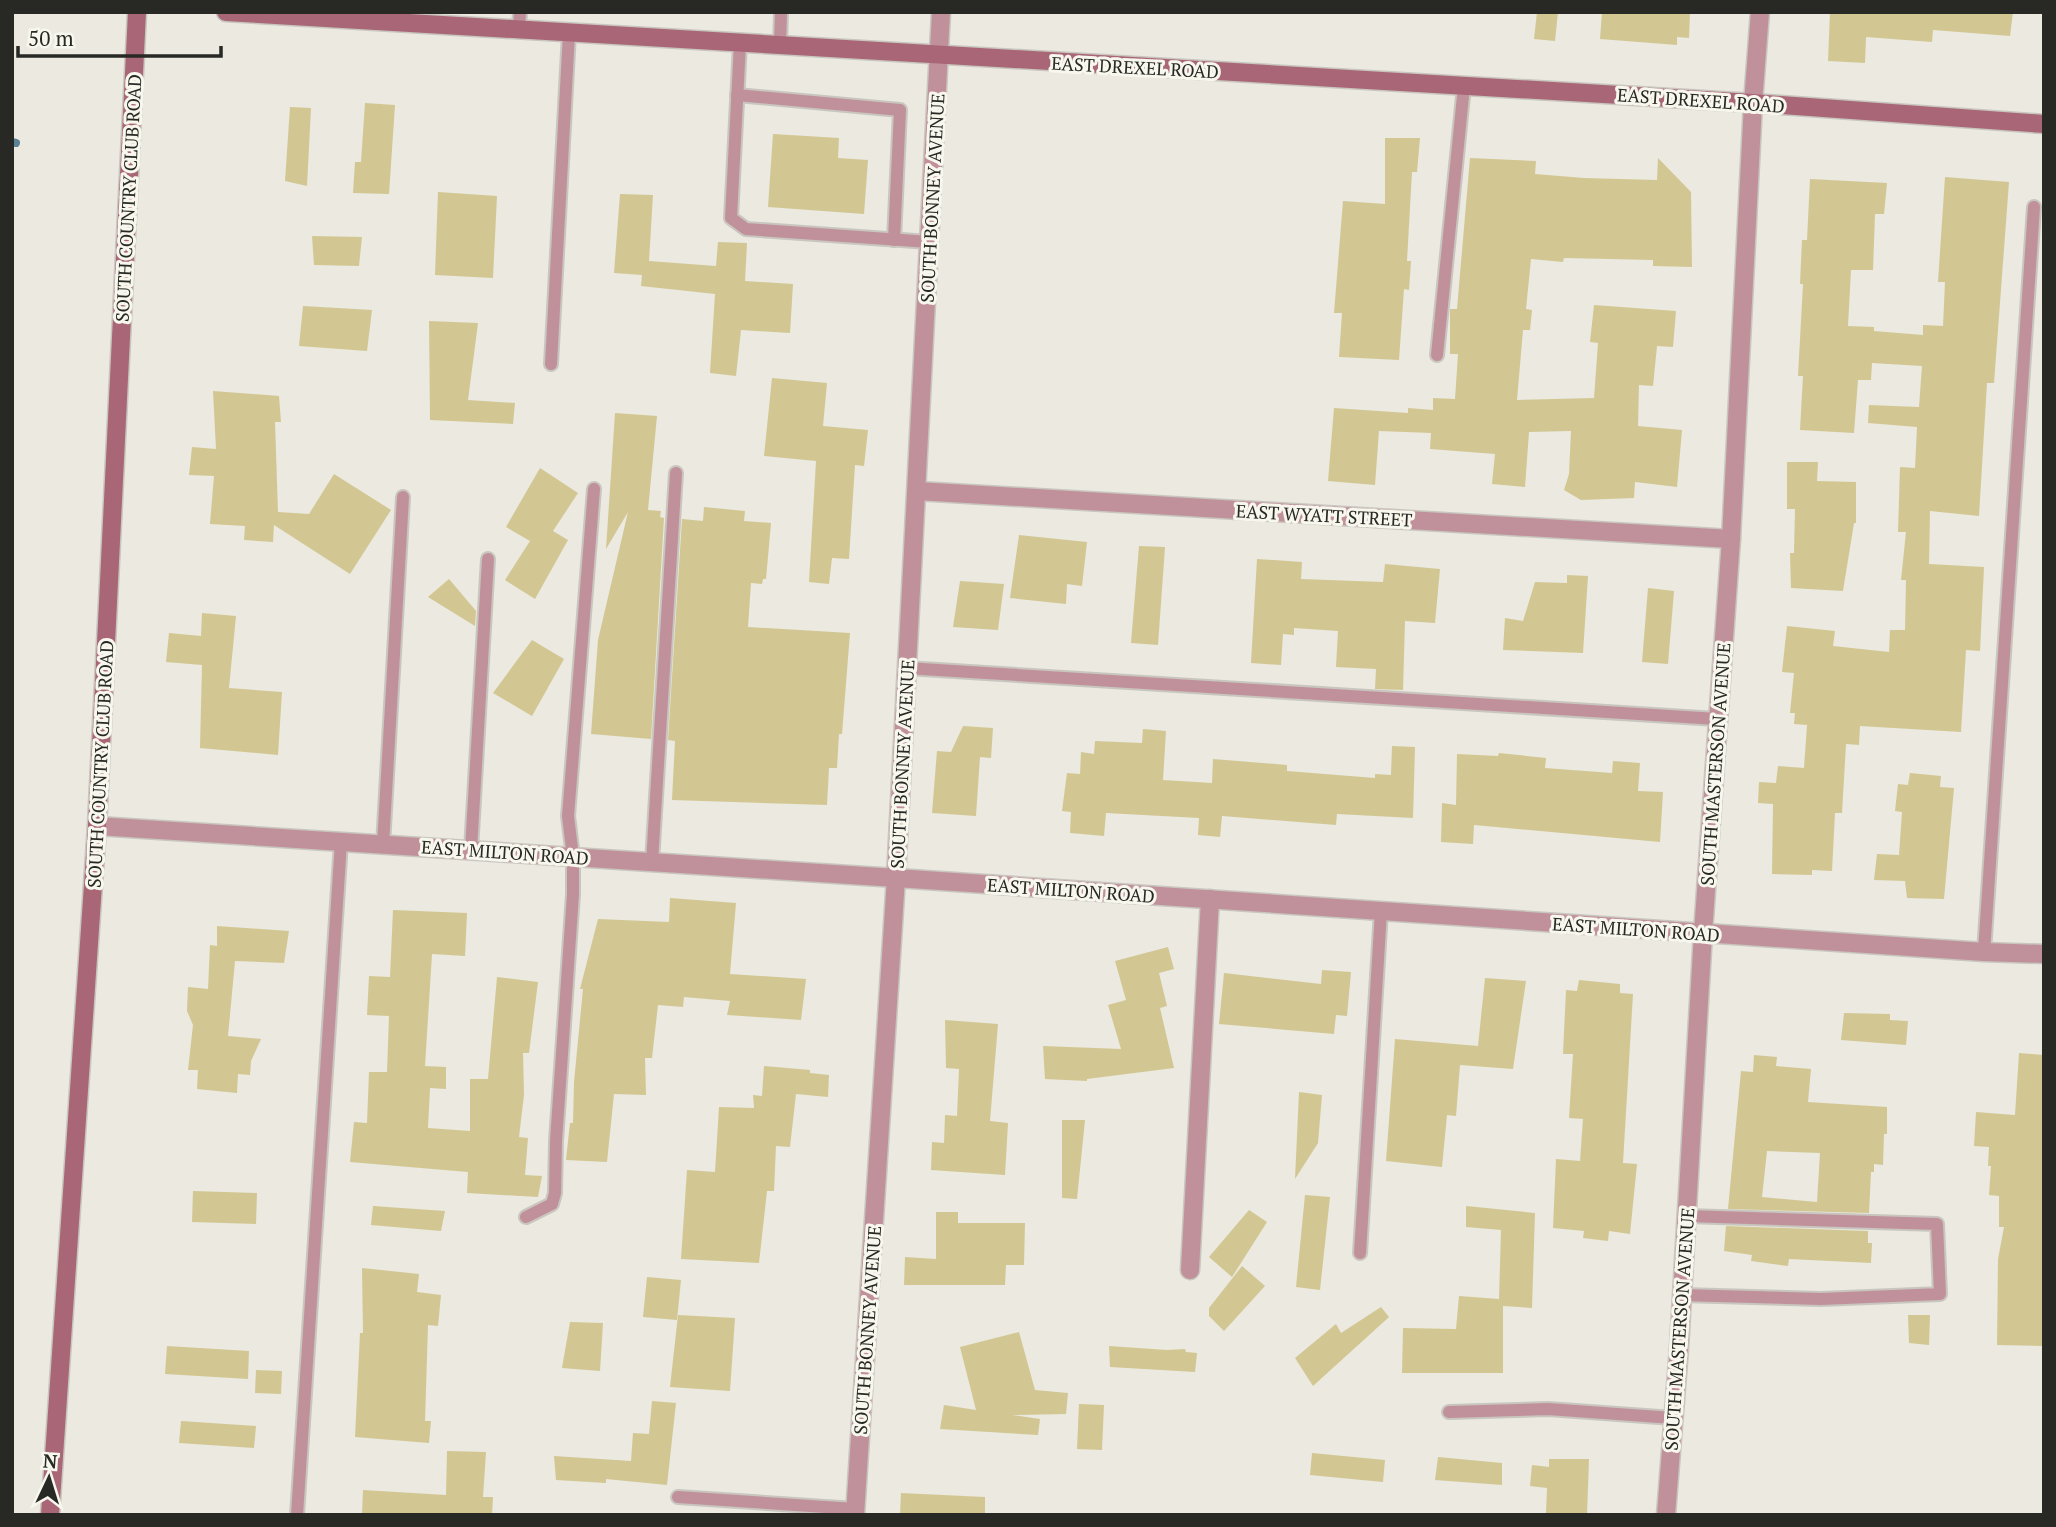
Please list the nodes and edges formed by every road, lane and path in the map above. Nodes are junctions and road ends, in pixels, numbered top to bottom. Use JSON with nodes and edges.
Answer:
{"nodes":[{"id":1,"x":137,"y":12,"type":"edge"},
{"id":2,"x":226,"y":12,"type":"edge"},
{"id":3,"x":781,"y":12,"type":"edge"},
{"id":4,"x":941,"y":12,"type":"edge"},
{"id":5,"x":1759,"y":12,"type":"edge"},
{"id":6,"x":520,"y":21,"type":"edge"},
{"id":7,"x":569,"y":33,"type":"junction"},
{"id":8,"x":740,"y":43,"type":"junction"},
{"id":9,"x":780,"y":46,"type":"junction"},
{"id":10,"x":940,"y":55,"type":"junction"},
{"id":11,"x":1464,"y":86,"type":"junction"},
{"id":12,"x":737,"y":95,"type":"junction"},
{"id":13,"x":1753,"y":103,"type":"junction"},
{"id":14,"x":2044,"y":124,"type":"edge"},
{"id":15,"x":2034,"y":206,"type":"dead end"},
{"id":16,"x":894,"y":240,"type":"junction"},
{"id":17,"x":929,"y":242,"type":"junction"},
{"id":18,"x":1437,"y":355,"type":"dead end"},
{"id":19,"x":551,"y":364,"type":"dead end"},
{"id":20,"x":676,"y":473,"type":"dead end"},
{"id":21,"x":594,"y":489,"type":"dead end"},
{"id":22,"x":917,"y":491,"type":"junction"},
{"id":23,"x":403,"y":497,"type":"dead end"},
{"id":24,"x":1731,"y":539,"type":"junction"},
{"id":25,"x":488,"y":559,"type":"dead end"},
{"id":26,"x":906,"y":668,"type":"junction"},
{"id":27,"x":1717,"y":719,"type":"junction"},
{"id":28,"x":97,"y":826,"type":"junction"},
{"id":29,"x":341,"y":842,"type":"junction"},
{"id":30,"x":383,"y":845,"type":"junction"},
{"id":31,"x":471,"y":850,"type":"junction"},
{"id":32,"x":573,"y":857,"type":"junction"},
{"id":33,"x":652,"y":862,"type":"junction"},
{"id":34,"x":896,"y":878,"type":"junction"},
{"id":35,"x":1210,"y":899,"type":"junction"},
{"id":36,"x":1381,"y":911,"type":"junction"},
{"id":37,"x":1703,"y":933,"type":"junction"},
{"id":38,"x":1984,"y":952,"type":"junction"},
{"id":39,"x":2044,"y":954,"type":"edge"},
{"id":40,"x":1687,"y":1216,"type":"junction"},
{"id":41,"x":526,"y":1217,"type":"dead end"},
{"id":42,"x":1360,"y":1253,"type":"dead end"},
{"id":43,"x":1190,"y":1270,"type":"dead end"},
{"id":44,"x":1682,"y":1295,"type":"junction"},
{"id":45,"x":1449,"y":1412,"type":"dead end"},
{"id":46,"x":1674,"y":1418,"type":"junction"},
{"id":47,"x":678,"y":1497,"type":"dead end"},
{"id":48,"x":855,"y":1512,"type":"edge"},
{"id":49,"x":50,"y":1515,"type":"edge"},
{"id":50,"x":297,"y":1515,"type":"edge"},
{"id":51,"x":1666,"y":1515,"type":"edge"}],
"edges":[{"from":1,"to":28,"type":"street","name":"SOUTH COUNTRY CLUB ROAD"},
{"from":2,"to":6,"type":"street","name":"EAST DREXEL ROAD"},
{"from":3,"to":9,"type":"lane"},
{"from":4,"to":10,"type":"street","name":"SOUTH BONNEY AVENUE"},
{"from":5,"to":13,"type":"street","name":"SOUTH MASTERSON AVENUE"},
{"from":6,"to":7,"type":"street","name":"EAST DREXEL ROAD"},
{"from":7,"to":8,"type":"street","name":"EAST DREXEL ROAD"},
{"from":7,"to":19,"type":"lane"},
{"from":8,"to":9,"type":"street","name":"EAST DREXEL ROAD"},
{"from":8,"to":12,"type":"lane"},
{"from":9,"to":10,"type":"street","name":"EAST DREXEL ROAD"},
{"from":10,"to":11,"type":"street","name":"EAST DREXEL ROAD"},
{"from":10,"to":17,"type":"street","name":"SOUTH BONNEY AVENUE"},
{"from":11,"to":13,"type":"street","name":"EAST DREXEL ROAD"},
{"from":11,"to":18,"type":"lane"},
{"from":12,"to":16,"type":"lane"},
{"from":12,"to":16,"type":"lane"},
{"from":13,"to":14,"type":"street","name":"EAST DREXEL ROAD"},
{"from":13,"to":24,"type":"street","name":"SOUTH MASTERSON AVENUE"},
{"from":15,"to":38,"type":"lane"},
{"from":16,"to":17,"type":"lane"},
{"from":17,"to":22,"type":"street","name":"SOUTH BONNEY AVENUE"},
{"from":20,"to":33,"type":"lane"},
{"from":21,"to":32,"type":"lane"},
{"from":22,"to":24,"type":"street","name":"EAST WYATT STREET"},
{"from":22,"to":26,"type":"street","name":"SOUTH BONNEY AVENUE"},
{"from":23,"to":30,"type":"lane"},
{"from":24,"to":27,"type":"street","name":"SOUTH MASTERSON AVENUE"},
{"from":25,"to":31,"type":"lane"},
{"from":26,"to":27,"type":"lane"},
{"from":26,"to":34,"type":"street","name":"SOUTH BONNEY AVENUE"},
{"from":27,"to":37,"type":"street","name":"SOUTH MASTERSON AVENUE"},
{"from":28,"to":29,"type":"street","name":"EAST MILTON ROAD"},
{"from":28,"to":49,"type":"street","name":"SOUTH COUNTRY CLUB ROAD"},
{"from":29,"to":30,"type":"street","name":"EAST MILTON ROAD"},
{"from":29,"to":50,"type":"lane"},
{"from":30,"to":31,"type":"street","name":"EAST MILTON ROAD"},
{"from":31,"to":32,"type":"street","name":"EAST MILTON ROAD"},
{"from":32,"to":33,"type":"street","name":"EAST MILTON ROAD"},
{"from":32,"to":41,"type":"lane"},
{"from":33,"to":34,"type":"street","name":"EAST MILTON ROAD"},
{"from":34,"to":35,"type":"street","name":"EAST MILTON ROAD"},
{"from":34,"to":48,"type":"street","name":"SOUTH BONNEY AVENUE"},
{"from":35,"to":36,"type":"street","name":"EAST MILTON ROAD"},
{"from":35,"to":43,"type":"street"},
{"from":36,"to":37,"type":"street","name":"EAST MILTON ROAD"},
{"from":36,"to":42,"type":"lane"},
{"from":37,"to":38,"type":"street","name":"EAST MILTON ROAD"},
{"from":37,"to":40,"type":"street","name":"SOUTH MASTERSON AVENUE"},
{"from":38,"to":39,"type":"street","name":"EAST MILTON ROAD"},
{"from":40,"to":44,"type":"street","name":"SOUTH MASTERSON AVENUE"},
{"from":40,"to":44,"type":"lane"},
{"from":44,"to":46,"type":"street","name":"SOUTH MASTERSON AVENUE"},
{"from":45,"to":46,"type":"lane"},
{"from":46,"to":51,"type":"street","name":"SOUTH MASTERSON AVENUE"},
{"from":47,"to":48,"type":"lane"}]}
